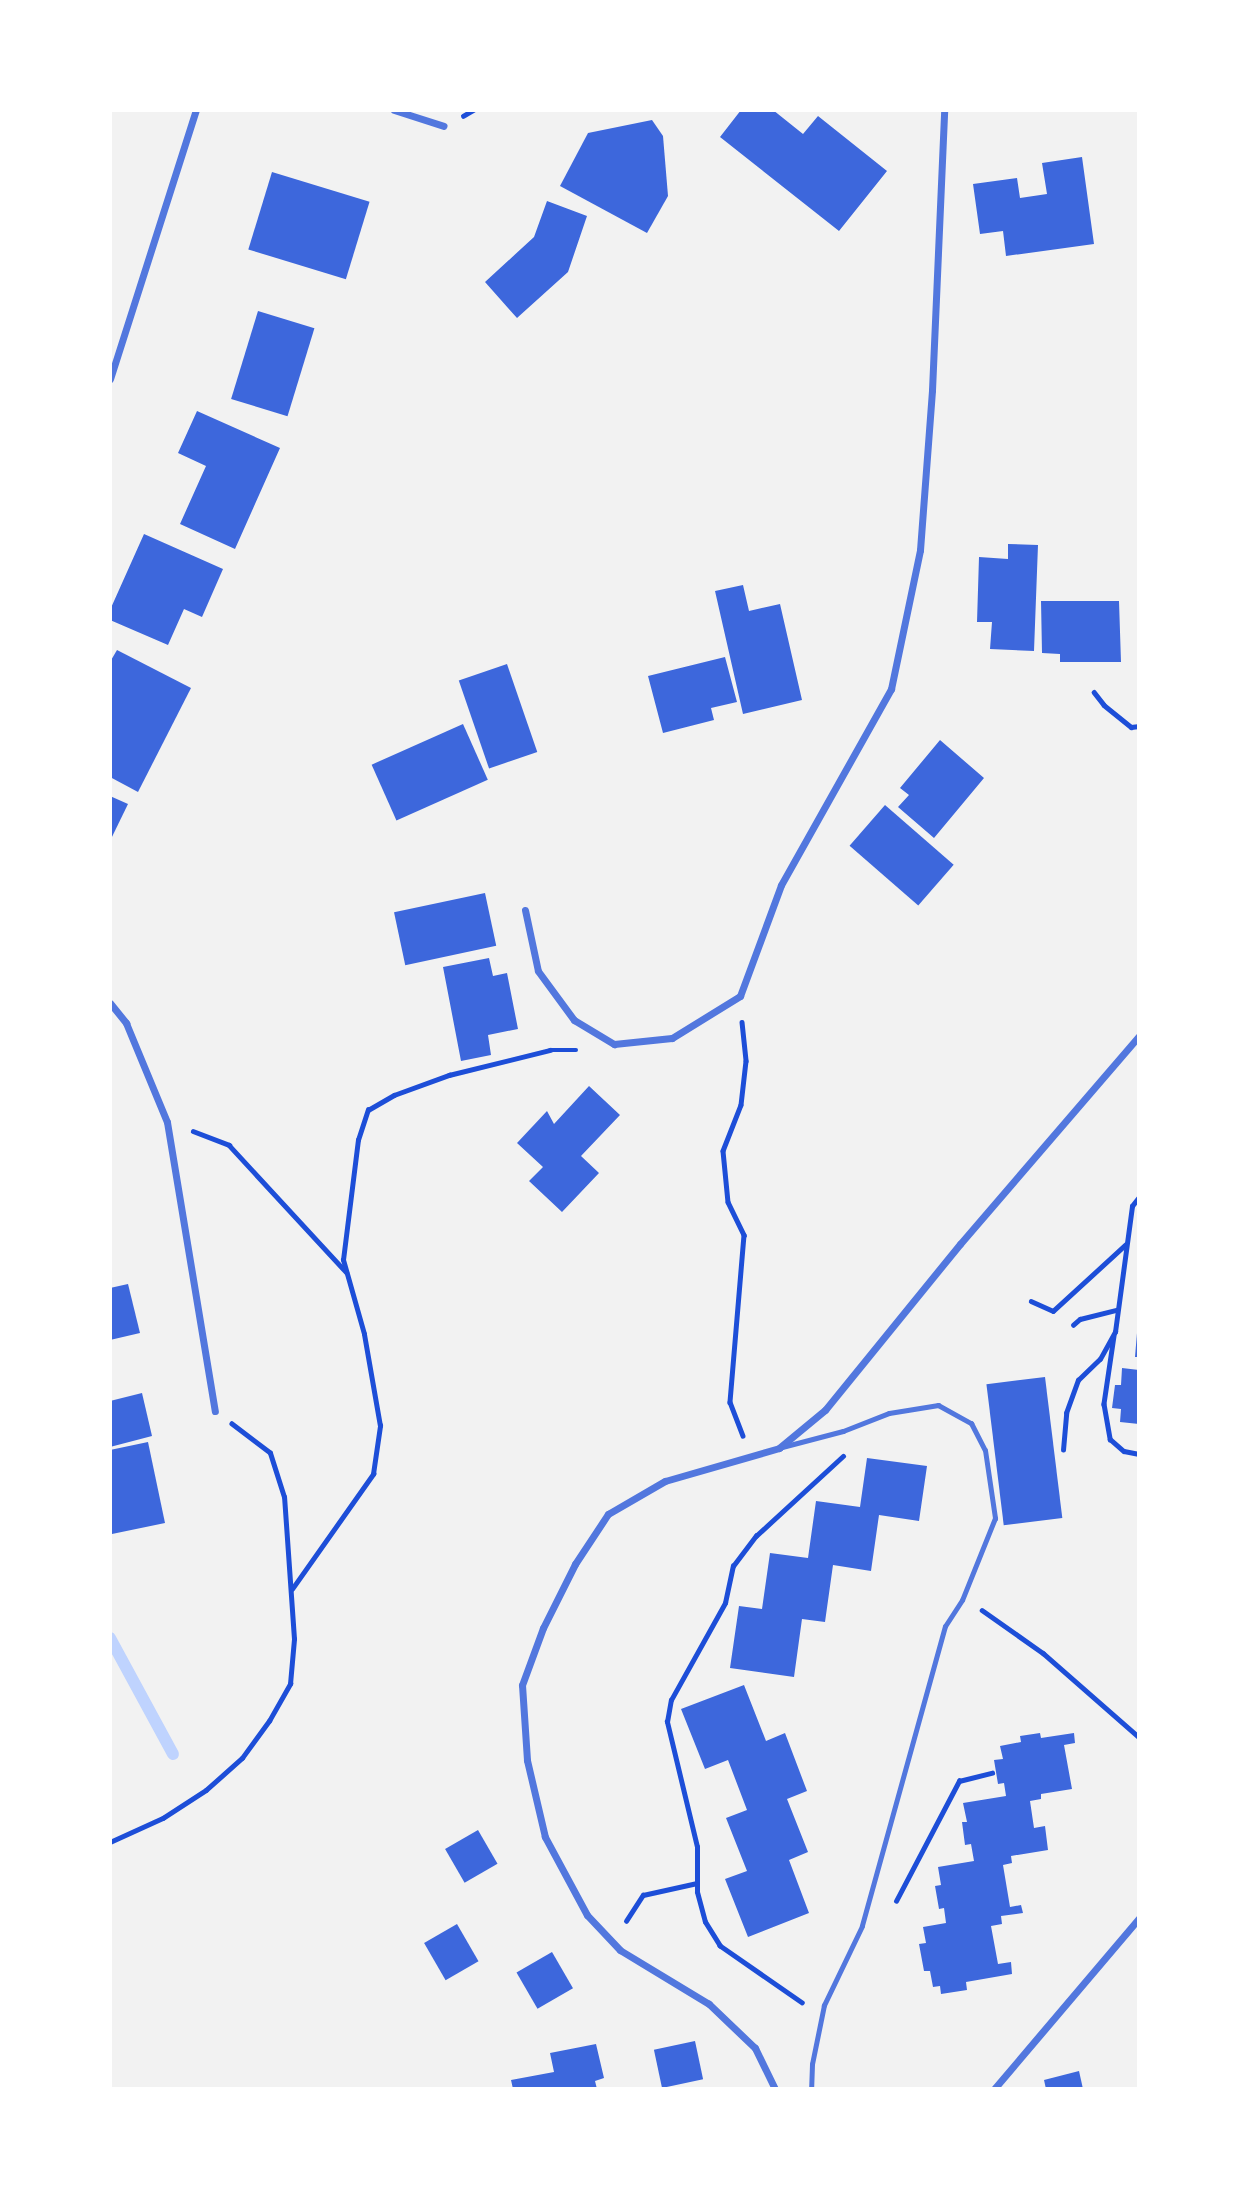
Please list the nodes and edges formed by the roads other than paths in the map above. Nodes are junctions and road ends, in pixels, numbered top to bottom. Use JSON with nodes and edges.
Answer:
{"nodes":[{"id":1,"x":196,"y":110,"type":"edge"},
{"id":2,"x":394,"y":110,"type":"edge"},
{"id":3,"x":944,"y":110,"type":"edge"},
{"id":4,"x":444,"y":126,"type":"dead end"},
{"id":5,"x":110,"y":379,"type":"edge"},
{"id":6,"x":525,"y":910,"type":"dead end"},
{"id":7,"x":110,"y":1003,"type":"edge"},
{"id":8,"x":1139,"y":1036,"type":"edge"},
{"id":9,"x":215,"y":1411,"type":"road end"},
{"id":10,"x":779,"y":1448,"type":"junction"},
{"id":11,"x":1139,"y":1918,"type":"edge"},
{"id":12,"x":775,"y":2089,"type":"edge"},
{"id":13,"x":811,"y":2089,"type":"edge"},
{"id":14,"x":994,"y":2089,"type":"edge"}],
"edges":[{"from":1,"to":5,"type":"street"},
{"from":2,"to":4,"type":"street"},
{"from":3,"to":6,"type":"street"},
{"from":7,"to":9,"type":"street"},
{"from":8,"to":10,"type":"street"},
{"from":10,"to":12,"type":"street"},
{"from":10,"to":13,"type":"lane"},
{"from":11,"to":14,"type":"street"}]}
